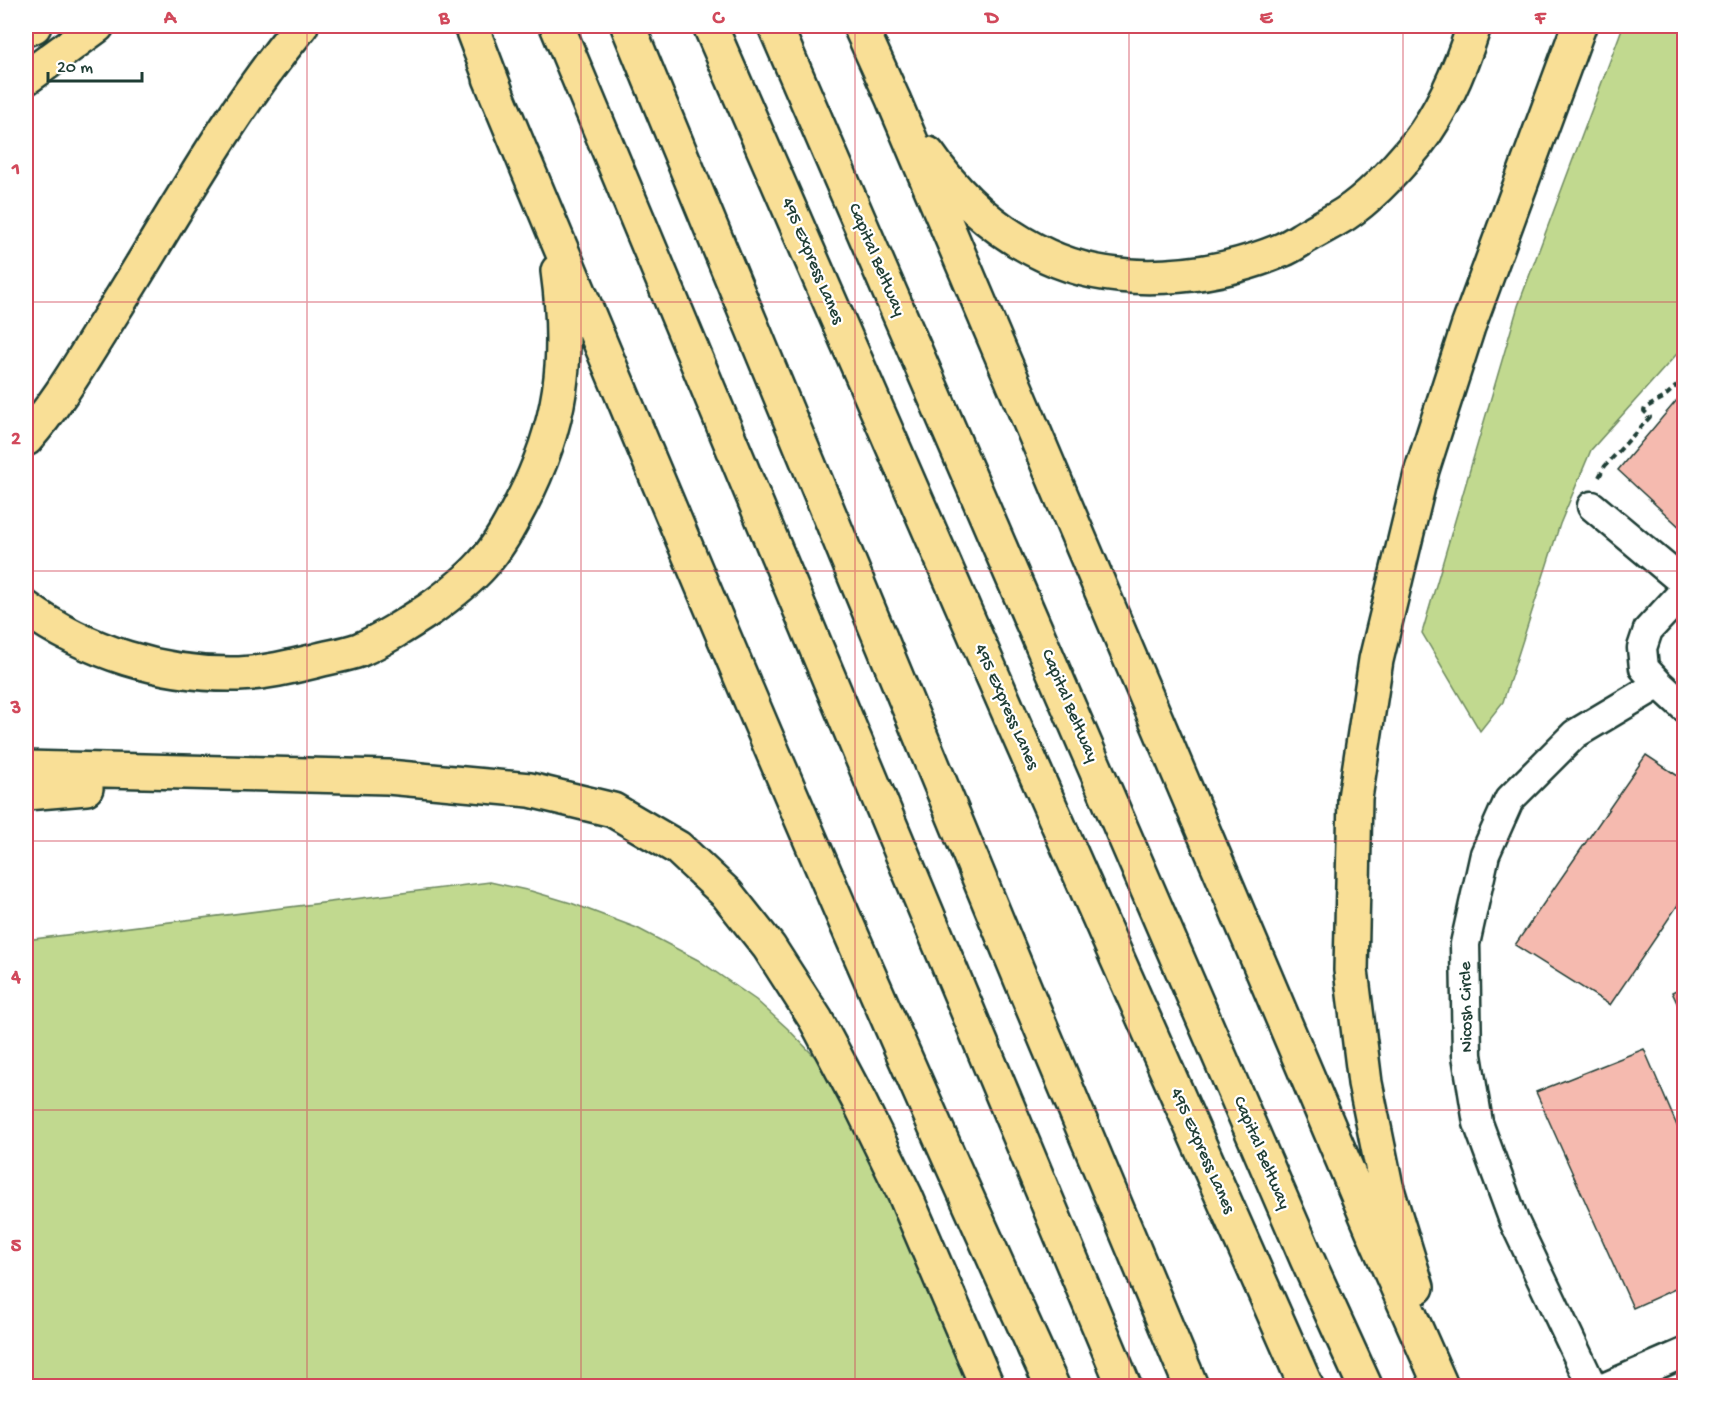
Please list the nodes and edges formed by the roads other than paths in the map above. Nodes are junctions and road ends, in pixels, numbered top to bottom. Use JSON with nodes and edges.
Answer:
{"nodes":[{"id":1,"x":34,"y":26,"type":"edge"},
{"id":2,"x":98,"y":26,"type":"edge"},
{"id":3,"x":301,"y":26,"type":"edge"},
{"id":4,"x":471,"y":26,"type":"edge"},
{"id":5,"x":557,"y":26,"type":"edge"},
{"id":6,"x":628,"y":26,"type":"edge"},
{"id":7,"x":710,"y":26,"type":"edge"},
{"id":8,"x":775,"y":26,"type":"edge"},
{"id":9,"x":860,"y":26,"type":"edge"},
{"id":10,"x":1474,"y":26,"type":"edge"},
{"id":11,"x":1580,"y":26,"type":"edge"},
{"id":12,"x":26,"y":29,"type":"edge"},
{"id":13,"x":26,"y":78,"type":"edge"},
{"id":14,"x":490,"y":78,"type":"junction"},
{"id":15,"x":892,"y":99,"type":"junction"},
{"id":16,"x":26,"y":439,"type":"edge"},
{"id":17,"x":1592,"y":506,"type":"road end"},
{"id":18,"x":1684,"y":583,"type":"edge"},
{"id":19,"x":1684,"y":591,"type":"edge"},
{"id":20,"x":26,"y":608,"type":"edge"},
{"id":21,"x":1659,"y":684,"type":"junction"},
{"id":22,"x":1684,"y":707,"type":"edge"},
{"id":23,"x":26,"y":768,"type":"edge"},
{"id":24,"x":261,"y":774,"type":"junction"},
{"id":25,"x":26,"y":793,"type":"edge"},
{"id":26,"x":1684,"y":1353,"type":"edge"},
{"id":27,"x":987,"y":1386,"type":"edge"},
{"id":28,"x":1052,"y":1386,"type":"edge"},
{"id":29,"x":1124,"y":1386,"type":"edge"},
{"id":30,"x":1191,"y":1386,"type":"edge"},
{"id":31,"x":1306,"y":1386,"type":"edge"},
{"id":32,"x":1365,"y":1386,"type":"edge"},
{"id":33,"x":1441,"y":1386,"type":"edge"},
{"id":34,"x":1447,"y":1386,"type":"edge"},
{"id":35,"x":1592,"y":1386,"type":"edge"},
{"id":36,"x":1608,"y":1386,"type":"edge"}],
"edges":[{"from":1,"to":12,"type":"main road"},
{"from":2,"to":13,"type":"main road"},
{"from":3,"to":16,"type":"main road"},
{"from":4,"to":14,"type":"main road"},
{"from":5,"to":29,"type":"main road"},
{"from":6,"to":30,"type":"main road"},
{"from":7,"to":31,"type":"main road","name":"495 Express Lanes"},
{"from":8,"to":32,"type":"main road","name":"Capital Beltway"},
{"from":9,"to":15,"type":"main road"},
{"from":10,"to":15,"type":"main road"},
{"from":11,"to":34,"type":"main road"},
{"from":14,"to":20,"type":"main road"},
{"from":14,"to":28,"type":"main road"},
{"from":15,"to":33,"type":"main road"},
{"from":17,"to":18,"type":"street"},
{"from":19,"to":21,"type":"street"},
{"from":21,"to":22,"type":"street"},
{"from":21,"to":35,"type":"street","name":"Nicosh Circle"},
{"from":23,"to":24,"type":"main road"},
{"from":24,"to":25,"type":"main road"},
{"from":24,"to":27,"type":"main road"},
{"from":26,"to":36,"type":"street"}]}
